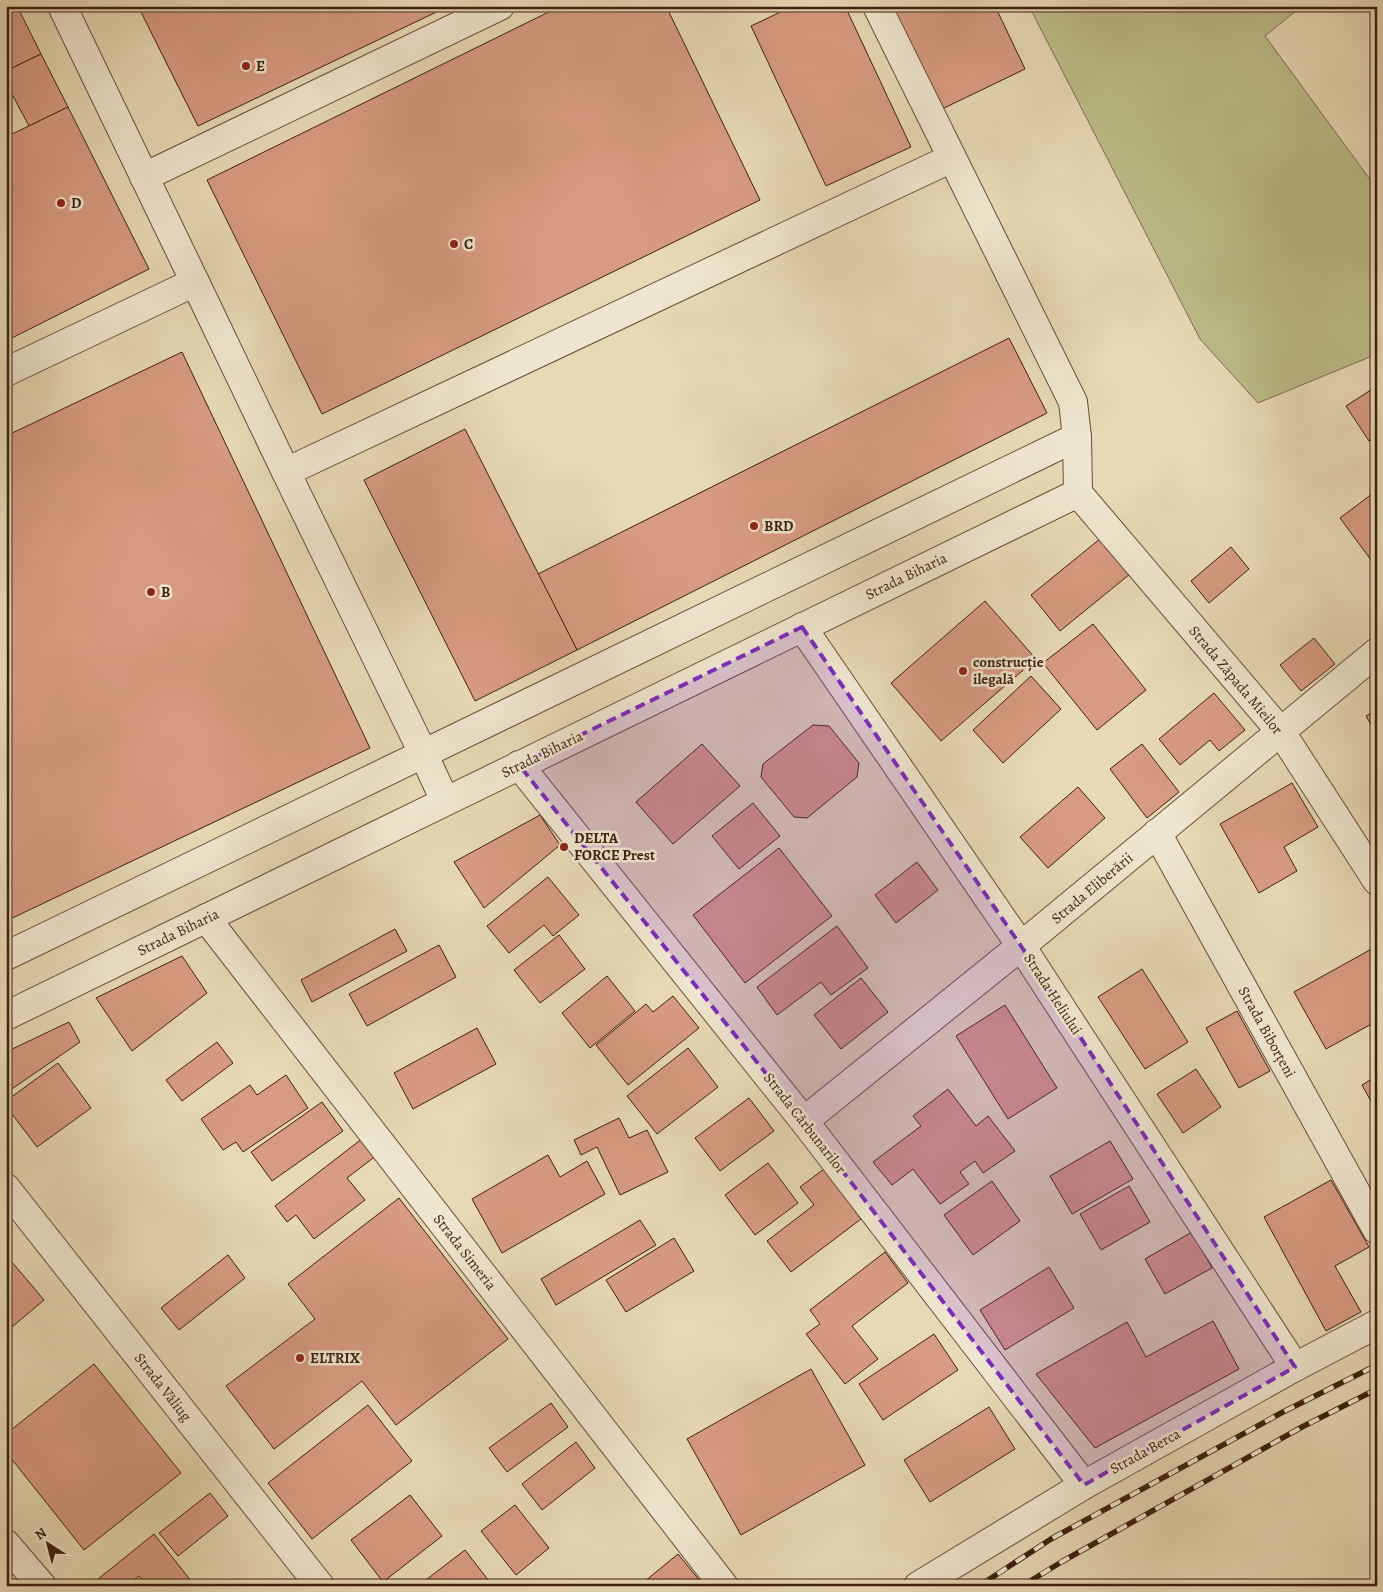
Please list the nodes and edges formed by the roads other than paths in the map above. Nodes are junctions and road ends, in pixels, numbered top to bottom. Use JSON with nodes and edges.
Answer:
{"nodes":[{"id":1,"x":62,"y":6,"type":"edge"},
{"id":2,"x":500,"y":6,"type":"edge"},
{"id":3,"x":877,"y":6,"type":"edge"},
{"id":4,"x":952,"y":158,"type":"junction"},
{"id":5,"x":144,"y":177,"type":"junction"},
{"id":6,"x":195,"y":282,"type":"junction"},
{"id":7,"x":6,"y":372,"type":"edge"},
{"id":8,"x":1078,"y":437,"type":"junction"},
{"id":9,"x":286,"y":472,"type":"junction"},
{"id":10,"x":1078,"y":493,"type":"junction"},
{"id":11,"x":802,"y":627,"type":"junction"},
{"id":12,"x":1377,"y":652,"type":"edge"},
{"id":13,"x":1281,"y":732,"type":"junction"},
{"id":14,"x":424,"y":753,"type":"junction"},
{"id":15,"x":519,"y":765,"type":"junction"},
{"id":16,"x":445,"y":801,"type":"junction"},
{"id":17,"x":1157,"y":833,"type":"junction"},
{"id":18,"x":1377,"y":880,"type":"edge"},
{"id":19,"x":206,"y":918,"type":"junction"},
{"id":20,"x":1021,"y":946,"type":"junction"},
{"id":21,"x":6,"y":956,"type":"edge"},
{"id":22,"x":6,"y":1016,"type":"edge"},
{"id":23,"x":804,"y":1121,"type":"junction"},
{"id":24,"x":6,"y":1188,"type":"edge"},
{"id":25,"x":1377,"y":1230,"type":"edge"},
{"id":26,"x":1377,"y":1324,"type":"edge"},
{"id":27,"x":1295,"y":1367,"type":"junction"},
{"id":28,"x":1084,"y":1485,"type":"junction"},
{"id":29,"x":6,"y":1544,"type":"edge"},
{"id":30,"x":42,"y":1586,"type":"edge"},
{"id":31,"x":320,"y":1586,"type":"edge"},
{"id":32,"x":724,"y":1586,"type":"edge"},
{"id":33,"x":918,"y":1586,"type":"edge"}],
"edges":[{"from":1,"to":5,"type":"street"},
{"from":2,"to":5,"type":"street"},
{"from":3,"to":4,"type":"street"},
{"from":4,"to":8,"type":"street"},
{"from":4,"to":9,"type":"street"},
{"from":5,"to":6,"type":"street"},
{"from":6,"to":7,"type":"street"},
{"from":6,"to":9,"type":"street"},
{"from":8,"to":10,"type":"street"},
{"from":8,"to":14,"type":"street"},
{"from":9,"to":14,"type":"street"},
{"from":10,"to":11,"type":"street","name":"Strada Biharia"},
{"from":10,"to":13,"type":"street","name":"Strada Zăpada Mieilor"},
{"from":11,"to":15,"type":"street","name":"Strada Biharia"},
{"from":11,"to":20,"type":"street","name":"Strada Heliului"},
{"from":12,"to":13,"type":"street","name":"Strada Eliberării"},
{"from":13,"to":17,"type":"street","name":"Strada Eliberării"},
{"from":13,"to":18,"type":"street","name":"Strada Zăpada Mieilor"},
{"from":14,"to":16,"type":"street"},
{"from":14,"to":21,"type":"street"},
{"from":15,"to":16,"type":"street","name":"Strada Biharia"},
{"from":15,"to":23,"type":"street","name":"Strada Cărbunarilor"},
{"from":16,"to":19,"type":"street","name":"Strada Biharia"},
{"from":17,"to":20,"type":"street","name":"Strada Eliberării"},
{"from":17,"to":25,"type":"street","name":"Strada Biborțeni"},
{"from":19,"to":22,"type":"street","name":"Strada Biharia"},
{"from":19,"to":32,"type":"street","name":"Strada Simeria"},
{"from":20,"to":23,"type":"street","name":"Strada Eliberării"},
{"from":20,"to":27,"type":"street","name":"Strada Heliului"},
{"from":23,"to":28,"type":"street","name":"Strada Cărbunarilor"},
{"from":24,"to":31,"type":"street","name":"Strada Văliug"},
{"from":26,"to":27,"type":"street","name":"Strada Berca"},
{"from":27,"to":28,"type":"street","name":"Strada Berca"},
{"from":28,"to":33,"type":"street","name":"Strada Berca"},
{"from":29,"to":30,"type":"street"}]}
